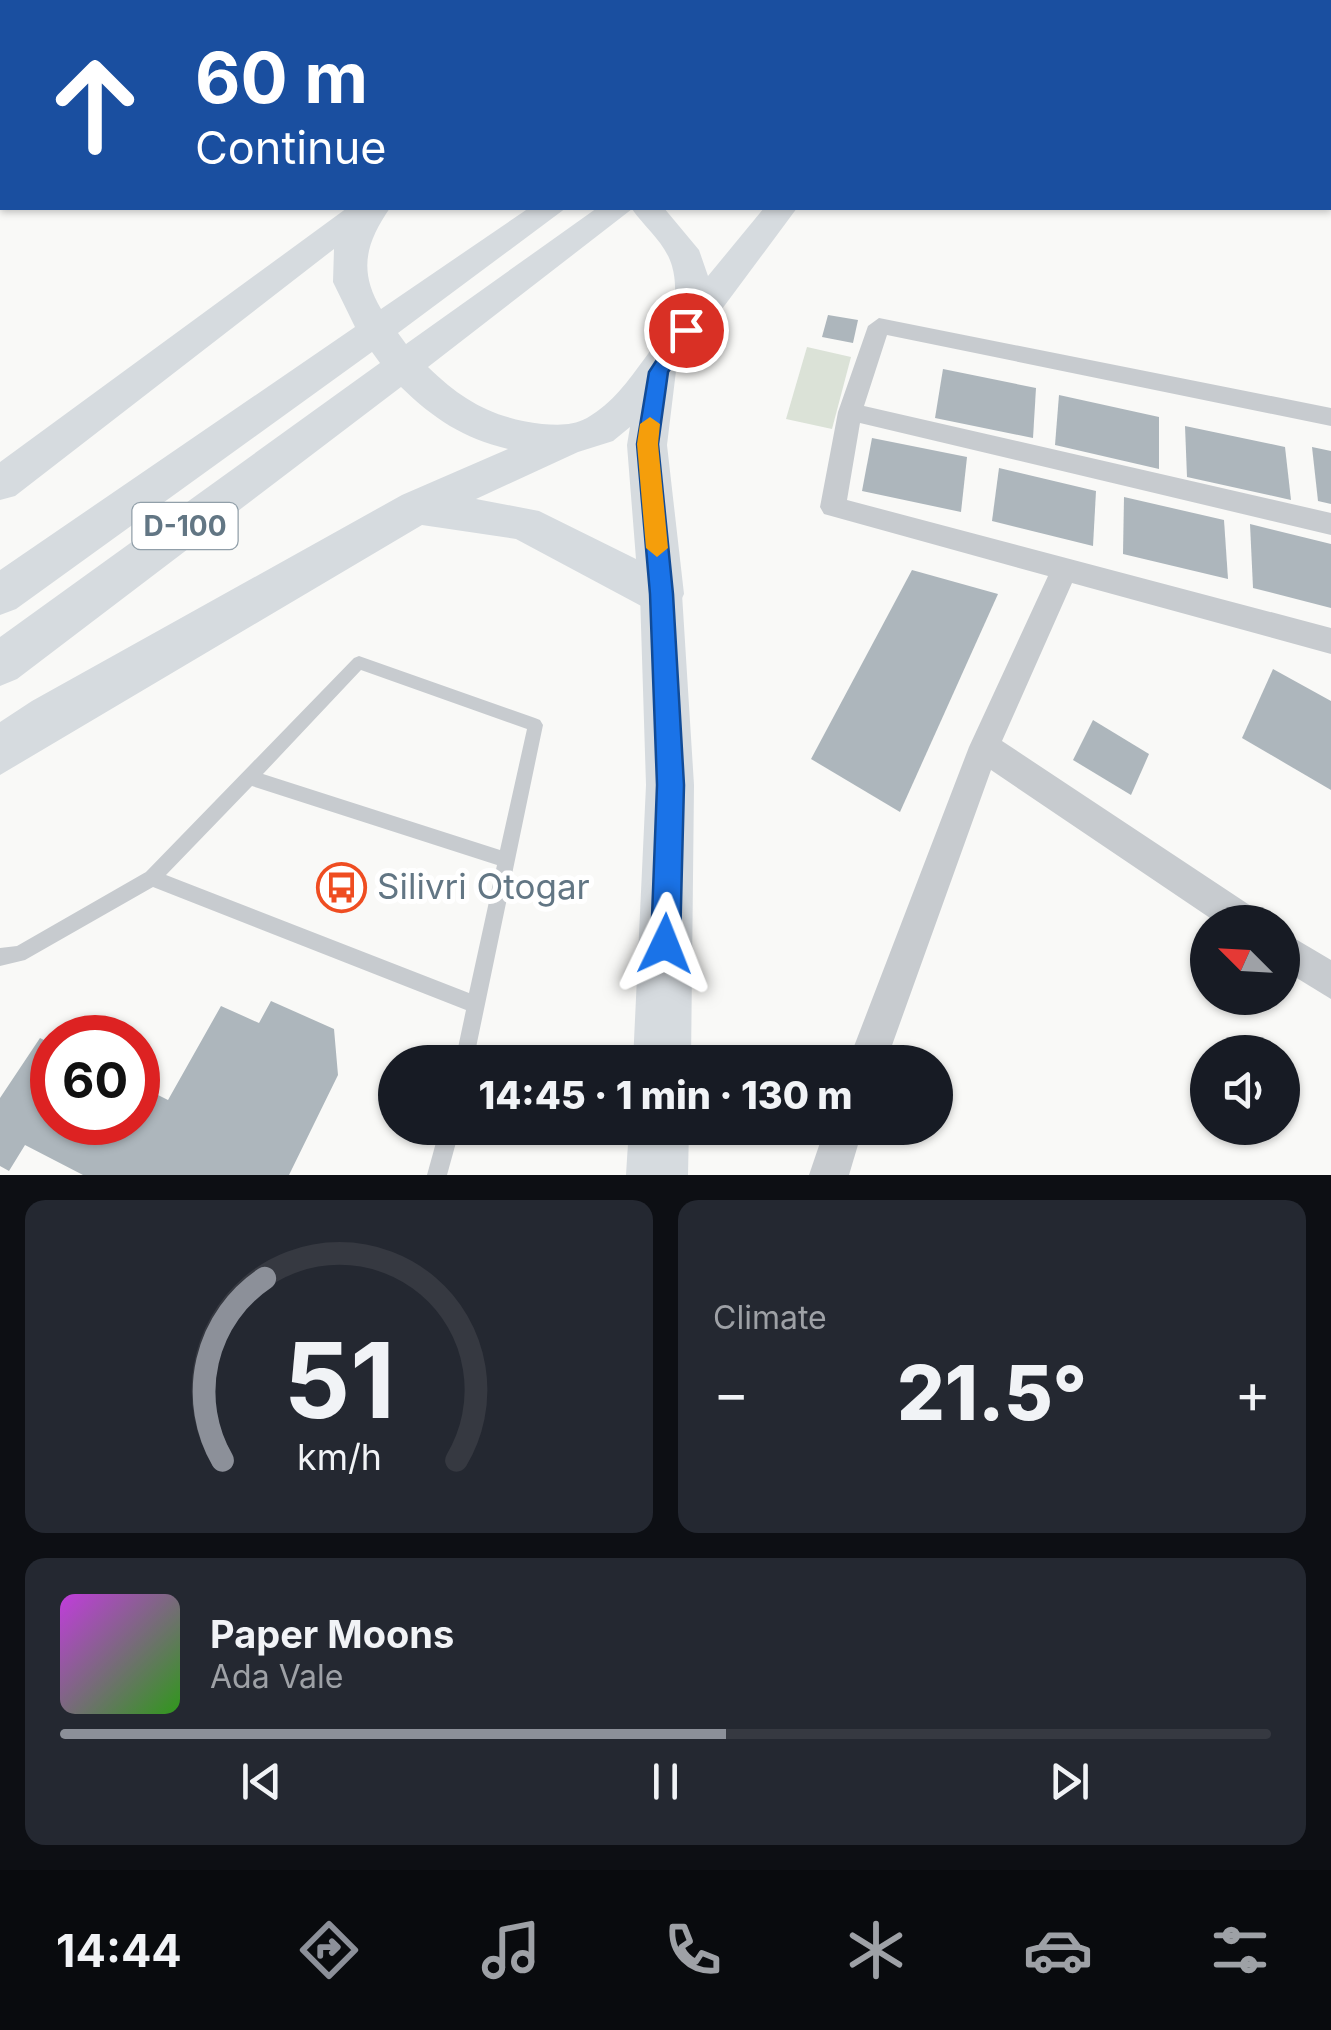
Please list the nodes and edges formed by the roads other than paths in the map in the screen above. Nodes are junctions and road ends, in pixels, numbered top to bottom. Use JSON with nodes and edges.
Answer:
{"nodes":[{"id":1,"x":367,"y":210,"type":"edge"},
{"id":2,"x":369,"y":210,"type":"edge"},
{"id":3,"x":547,"y":210,"type":"edge"},
{"id":4,"x":614,"y":210,"type":"edge"},
{"id":5,"x":649,"y":210,"type":"edge"},
{"id":6,"x":780,"y":210,"type":"edge"},
{"id":7,"x":686,"y":330,"type":"junction"},
{"id":8,"x":658,"y":372,"type":"junction"},
{"id":9,"x":850,"y":412,"type":"junction"},
{"id":10,"x":1331,"y":417,"type":"edge"},
{"id":11,"x":582,"y":435,"type":"junction"},
{"id":12,"x":0,"y":484,"type":"edge"},
{"id":13,"x":417,"y":507,"type":"junction"},
{"id":14,"x":1331,"y":524,"type":"edge"},
{"id":15,"x":1065,"y":569,"type":"junction"},
{"id":16,"x":662,"y":594,"type":"junction"},
{"id":17,"x":0,"y":596,"type":"edge"},
{"id":18,"x":1331,"y":641,"type":"edge"},
{"id":19,"x":0,"y":664,"type":"edge"},
{"id":20,"x":984,"y":746,"type":"junction"},
{"id":21,"x":0,"y":751,"type":"edge"},
{"id":22,"x":249,"y":777,"type":"junction"},
{"id":23,"x":506,"y":860,"type":"junction"},
{"id":24,"x":152,"y":878,"type":"junction"},
{"id":25,"x":1220,"y":905,"type":"edge"},
{"id":26,"x":0,"y":957,"type":"edge"},
{"id":27,"x":1300,"y":960,"type":"edge"},
{"id":28,"x":1331,"y":981,"type":"edge"},
{"id":29,"x":476,"y":1005,"type":"junction"},
{"id":30,"x":468,"y":1045,"type":"edge"},
{"id":31,"x":662,"y":1045,"type":"edge"},
{"id":32,"x":873,"y":1045,"type":"edge"},
{"id":33,"x":445,"y":1145,"type":"edge"},
{"id":34,"x":658,"y":1145,"type":"edge"},
{"id":35,"x":838,"y":1145,"type":"edge"},
{"id":36,"x":437,"y":1175,"type":"edge"},
{"id":37,"x":657,"y":1175,"type":"edge"},
{"id":38,"x":828,"y":1175,"type":"edge"}],
"edges":[{"from":1,"to":12,"type":"highway"},
{"from":2,"to":11,"type":"highway"},
{"from":3,"to":17,"type":"highway","number":"D-100"},
{"from":4,"to":19,"type":"highway","number":"D-100"},
{"from":5,"to":7,"type":"highway"},
{"from":6,"to":7,"type":"highway"},
{"from":7,"to":8,"type":"highway"},
{"from":8,"to":11,"type":"highway"},
{"from":8,"to":16,"type":"highway"},
{"from":9,"to":10,"type":"street"},
{"from":9,"to":14,"type":"street"},
{"from":9,"to":15,"type":"street"},
{"from":11,"to":13,"type":"highway"},
{"from":11,"to":16,"type":"highway"},
{"from":13,"to":16,"type":"highway"},
{"from":13,"to":21,"type":"highway"},
{"from":15,"to":18,"type":"street"},
{"from":15,"to":20,"type":"street"},
{"from":16,"to":31,"type":"main road"},
{"from":20,"to":25,"type":"street"},
{"from":20,"to":32,"type":"street"},
{"from":22,"to":23,"type":"lane"},
{"from":22,"to":23,"type":"lane"},
{"from":22,"to":24,"type":"lane"},
{"from":23,"to":29,"type":"lane"},
{"from":24,"to":26,"type":"lane"},
{"from":24,"to":29,"type":"lane"},
{"from":27,"to":28,"type":"street"},
{"from":29,"to":30,"type":"lane"},
{"from":33,"to":36,"type":"lane"},
{"from":34,"to":37,"type":"main road"},
{"from":35,"to":38,"type":"street"}]}
